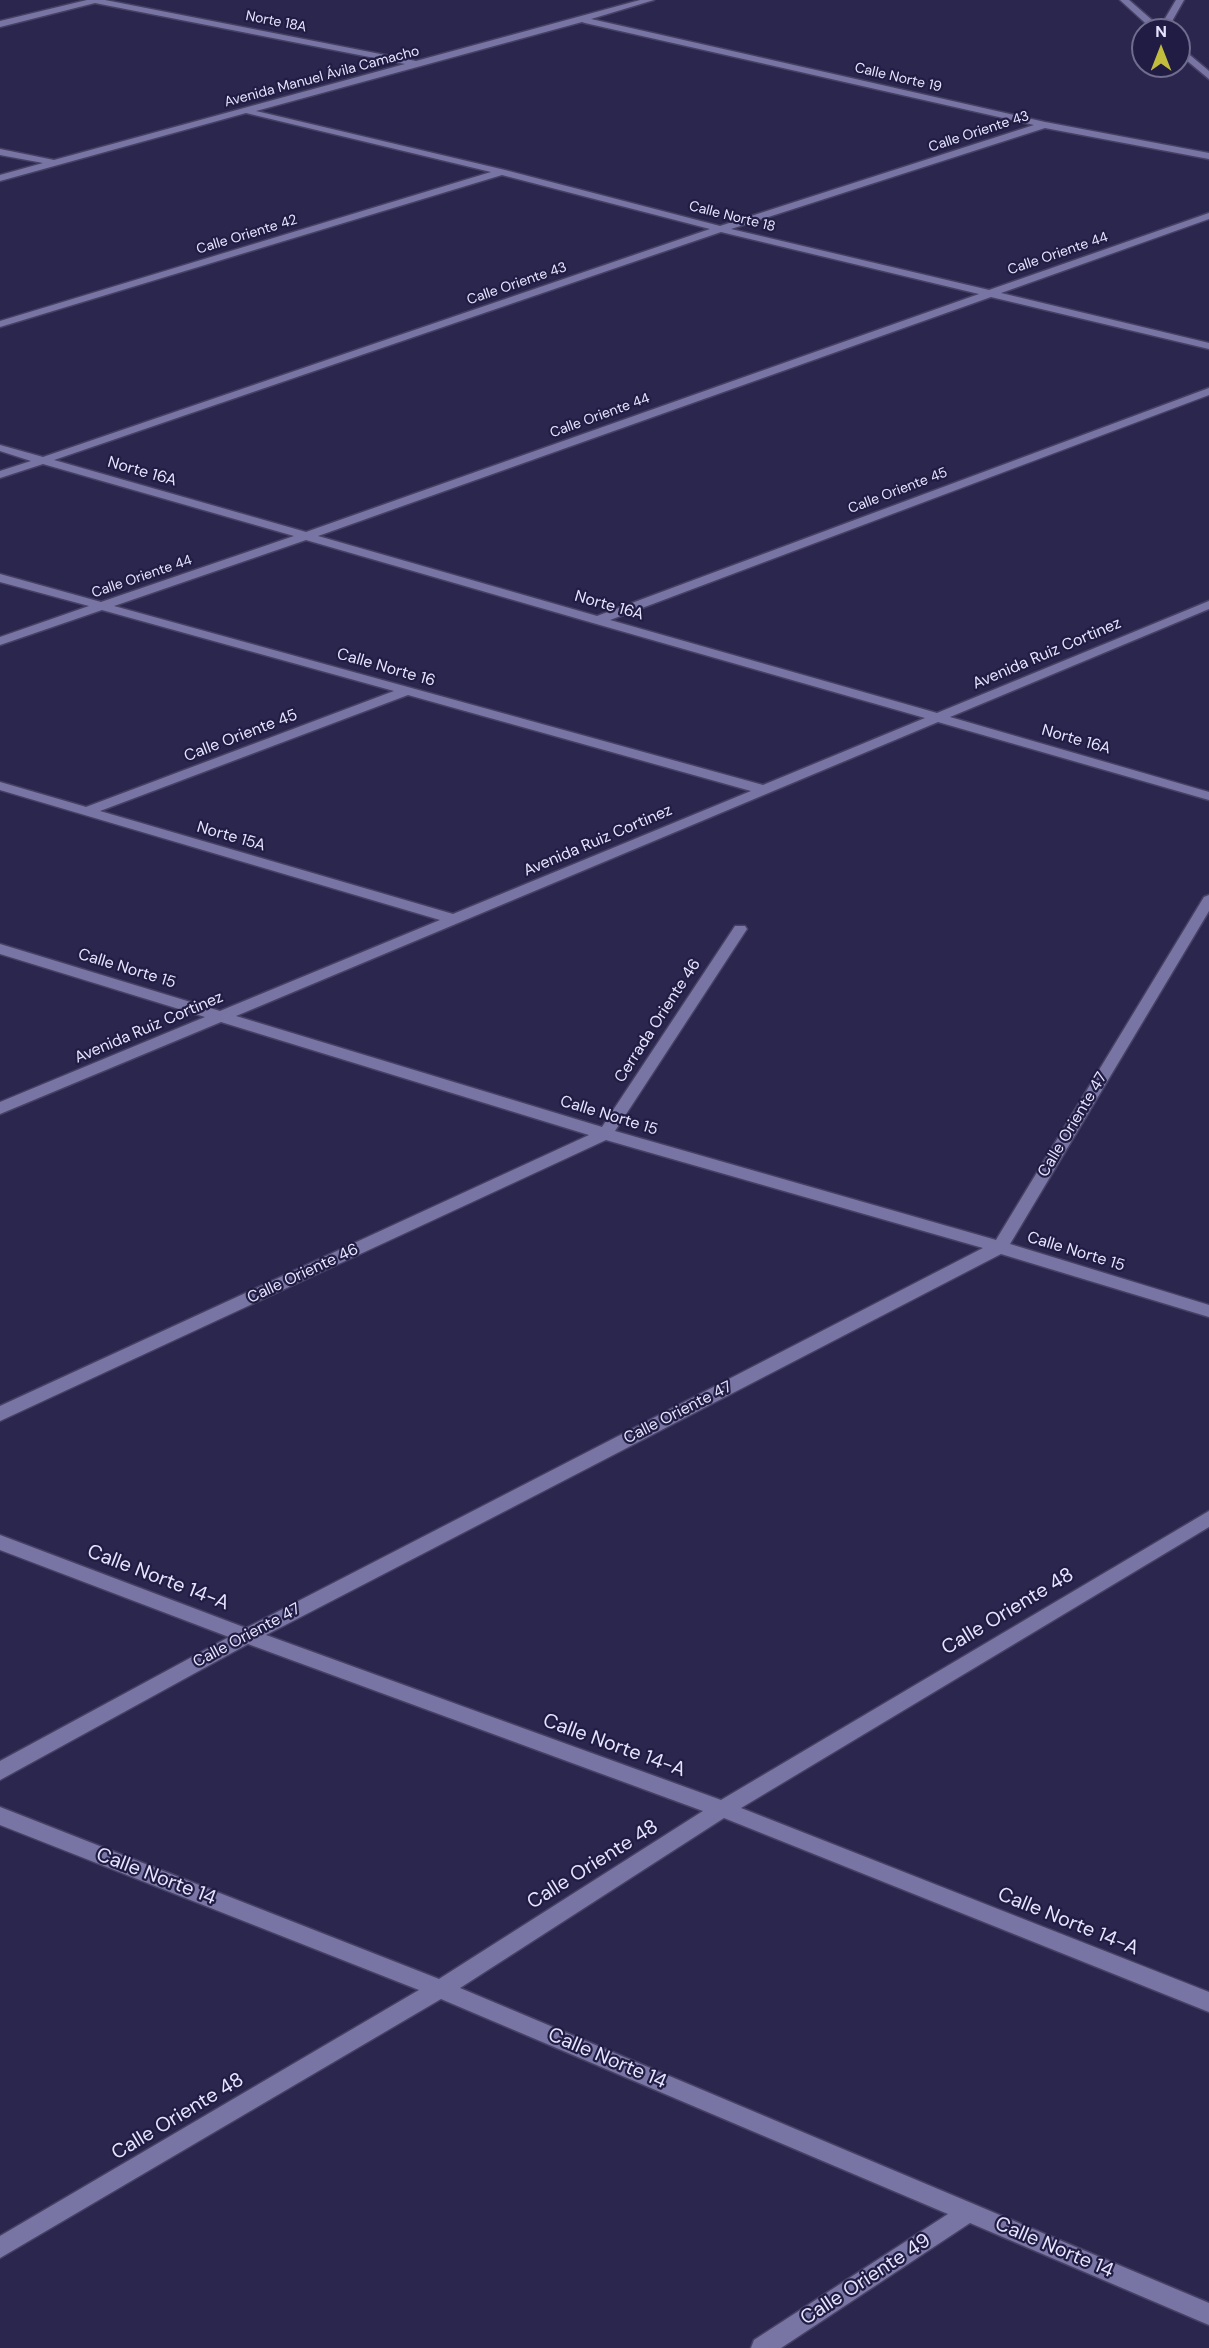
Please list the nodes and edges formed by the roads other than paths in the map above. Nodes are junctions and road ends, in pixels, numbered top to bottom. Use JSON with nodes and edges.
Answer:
{"nodes":[{"id":1,"x":95,"y":0,"type":"edge"},
{"id":2,"x":650,"y":0,"type":"edge"},
{"id":3,"x":1124,"y":0,"type":"edge"},
{"id":4,"x":1180,"y":0,"type":"edge"},
{"id":5,"x":1144,"y":18,"type":"edge"},
{"id":6,"x":1170,"y":18,"type":"edge"},
{"id":7,"x":582,"y":19,"type":"junction"},
{"id":8,"x":0,"y":24,"type":"edge"},
{"id":9,"x":1191,"y":60,"type":"edge"},
{"id":10,"x":419,"y":64,"type":"junction"},
{"id":11,"x":1209,"y":76,"type":"edge"},
{"id":12,"x":250,"y":112,"type":"junction"},
{"id":13,"x":1045,"y":125,"type":"junction"},
{"id":14,"x":0,"y":152,"type":"edge"},
{"id":15,"x":1209,"y":156,"type":"edge"},
{"id":16,"x":54,"y":162,"type":"junction"},
{"id":17,"x":502,"y":172,"type":"junction"},
{"id":18,"x":0,"y":178,"type":"edge"},
{"id":19,"x":1209,"y":216,"type":"edge"},
{"id":20,"x":720,"y":229,"type":"junction"},
{"id":21,"x":992,"y":293,"type":"junction"},
{"id":22,"x":0,"y":324,"type":"edge"},
{"id":23,"x":1209,"y":346,"type":"edge"},
{"id":24,"x":1209,"y":391,"type":"edge"},
{"id":25,"x":0,"y":448,"type":"edge"},
{"id":26,"x":44,"y":461,"type":"junction"},
{"id":27,"x":0,"y":475,"type":"edge"},
{"id":28,"x":306,"y":536,"type":"junction"},
{"id":29,"x":0,"y":578,"type":"edge"},
{"id":30,"x":1209,"y":604,"type":"edge"},
{"id":31,"x":102,"y":606,"type":"junction"},
{"id":32,"x":597,"y":620,"type":"junction"},
{"id":33,"x":0,"y":641,"type":"edge"},
{"id":34,"x":407,"y":691,"type":"junction"},
{"id":35,"x":937,"y":717,"type":"junction"},
{"id":36,"x":0,"y":786,"type":"edge"},
{"id":37,"x":764,"y":790,"type":"junction"},
{"id":38,"x":1209,"y":796,"type":"edge"},
{"id":39,"x":87,"y":811,"type":"junction"},
{"id":40,"x":1209,"y":900,"type":"edge"},
{"id":41,"x":454,"y":919,"type":"junction"},
{"id":42,"x":740,"y":928,"type":"dead end"},
{"id":43,"x":0,"y":949,"type":"edge"},
{"id":44,"x":220,"y":1016,"type":"junction"},
{"id":45,"x":0,"y":1108,"type":"edge"},
{"id":46,"x":605,"y":1134,"type":"junction"},
{"id":47,"x":1000,"y":1247,"type":"junction"},
{"id":48,"x":1209,"y":1311,"type":"edge"},
{"id":49,"x":0,"y":1414,"type":"edge"},
{"id":50,"x":1209,"y":1518,"type":"edge"},
{"id":51,"x":0,"y":1542,"type":"edge"},
{"id":52,"x":247,"y":1636,"type":"junction"},
{"id":53,"x":0,"y":1771,"type":"edge"},
{"id":54,"x":723,"y":1809,"type":"junction"},
{"id":55,"x":0,"y":1816,"type":"edge"},
{"id":56,"x":440,"y":1989,"type":"junction"},
{"id":57,"x":1209,"y":2002,"type":"edge"},
{"id":58,"x":969,"y":2212,"type":"junction"},
{"id":59,"x":0,"y":2248,"type":"edge"},
{"id":60,"x":1209,"y":2314,"type":"edge"},
{"id":61,"x":762,"y":2348,"type":"edge"}],
"edges":[{"from":1,"to":8,"type":"street"},
{"from":1,"to":10,"type":"street","name":"Norte 18A"},
{"from":2,"to":7,"type":"street","name":"Avenida Manuel Ávila Camacho"},
{"from":3,"to":5,"type":"street"},
{"from":4,"to":6,"type":"street"},
{"from":7,"to":10,"type":"street","name":"Avenida Manuel Ávila Camacho"},
{"from":7,"to":13,"type":"street","name":"Calle Norte 19"},
{"from":9,"to":11,"type":"street"},
{"from":10,"to":12,"type":"street","name":"Avenida Manuel Ávila Camacho"},
{"from":12,"to":16,"type":"street","name":"Avenida Manuel Ávila Camacho"},
{"from":12,"to":17,"type":"street","name":"Calle Norte 18"},
{"from":13,"to":15,"type":"street","name":"Calle Norte 19"},
{"from":13,"to":20,"type":"street","name":"Calle Oriente 43"},
{"from":14,"to":16,"type":"street"},
{"from":16,"to":18,"type":"street","name":"Avenida Manuel Ávila Camacho"},
{"from":17,"to":20,"type":"street","name":"Calle Norte 18"},
{"from":17,"to":22,"type":"street","name":"Calle Oriente 42"},
{"from":19,"to":21,"type":"street","name":"Calle Oriente 44"},
{"from":20,"to":21,"type":"street","name":"Calle Norte 18"},
{"from":20,"to":26,"type":"street","name":"Calle Oriente 43"},
{"from":21,"to":23,"type":"street","name":"Calle Norte 18"},
{"from":21,"to":28,"type":"street","name":"Calle Oriente 44"},
{"from":24,"to":32,"type":"street","name":"Calle Oriente 45"},
{"from":25,"to":26,"type":"street","name":"Norte 16A"},
{"from":26,"to":27,"type":"street","name":"Calle Oriente 43"},
{"from":26,"to":28,"type":"street","name":"Norte 16A"},
{"from":28,"to":31,"type":"street","name":"Calle Oriente 44"},
{"from":28,"to":32,"type":"street","name":"Norte 16A"},
{"from":29,"to":31,"type":"street","name":"Calle Norte 16"},
{"from":30,"to":35,"type":"street","name":"Avenida Ruiz Cortinez"},
{"from":31,"to":33,"type":"street","name":"Calle Oriente 44"},
{"from":31,"to":34,"type":"street","name":"Calle Norte 16"},
{"from":32,"to":35,"type":"street","name":"Norte 16A"},
{"from":34,"to":37,"type":"street","name":"Calle Norte 16"},
{"from":34,"to":39,"type":"street","name":"Calle Oriente 45"},
{"from":35,"to":37,"type":"street","name":"Avenida Ruiz Cortinez"},
{"from":35,"to":38,"type":"street","name":"Norte 16A"},
{"from":36,"to":39,"type":"street","name":"Norte 15A"},
{"from":37,"to":41,"type":"street","name":"Avenida Ruiz Cortinez"},
{"from":39,"to":41,"type":"street","name":"Norte 15A"},
{"from":40,"to":47,"type":"street","name":"Calle Oriente 47"},
{"from":41,"to":44,"type":"street","name":"Avenida Ruiz Cortinez"},
{"from":42,"to":46,"type":"street","name":"Cerrada Oriente 46"},
{"from":43,"to":44,"type":"street","name":"Calle Norte 15"},
{"from":44,"to":45,"type":"street","name":"Avenida Ruiz Cortinez"},
{"from":44,"to":46,"type":"street","name":"Calle Norte 15"},
{"from":46,"to":47,"type":"street","name":"Calle Norte 15"},
{"from":46,"to":49,"type":"street","name":"Calle Oriente 46"},
{"from":47,"to":48,"type":"street","name":"Calle Norte 15"},
{"from":47,"to":52,"type":"street","name":"Calle Oriente 47"},
{"from":50,"to":54,"type":"street","name":"Calle Oriente 48"},
{"from":51,"to":52,"type":"street","name":"Calle Norte 14-A"},
{"from":52,"to":53,"type":"street","name":"Calle Oriente 47"},
{"from":52,"to":54,"type":"street","name":"Calle Norte 14-A"},
{"from":54,"to":56,"type":"street","name":"Calle Oriente 48"},
{"from":54,"to":57,"type":"street","name":"Calle Norte 14-A"},
{"from":55,"to":56,"type":"street","name":"Calle Norte 14"},
{"from":56,"to":58,"type":"street","name":"Calle Norte 14"},
{"from":56,"to":59,"type":"street","name":"Calle Oriente 48"},
{"from":58,"to":60,"type":"street","name":"Calle Norte 14"},
{"from":58,"to":61,"type":"street","name":"Calle Oriente 49"}]}
